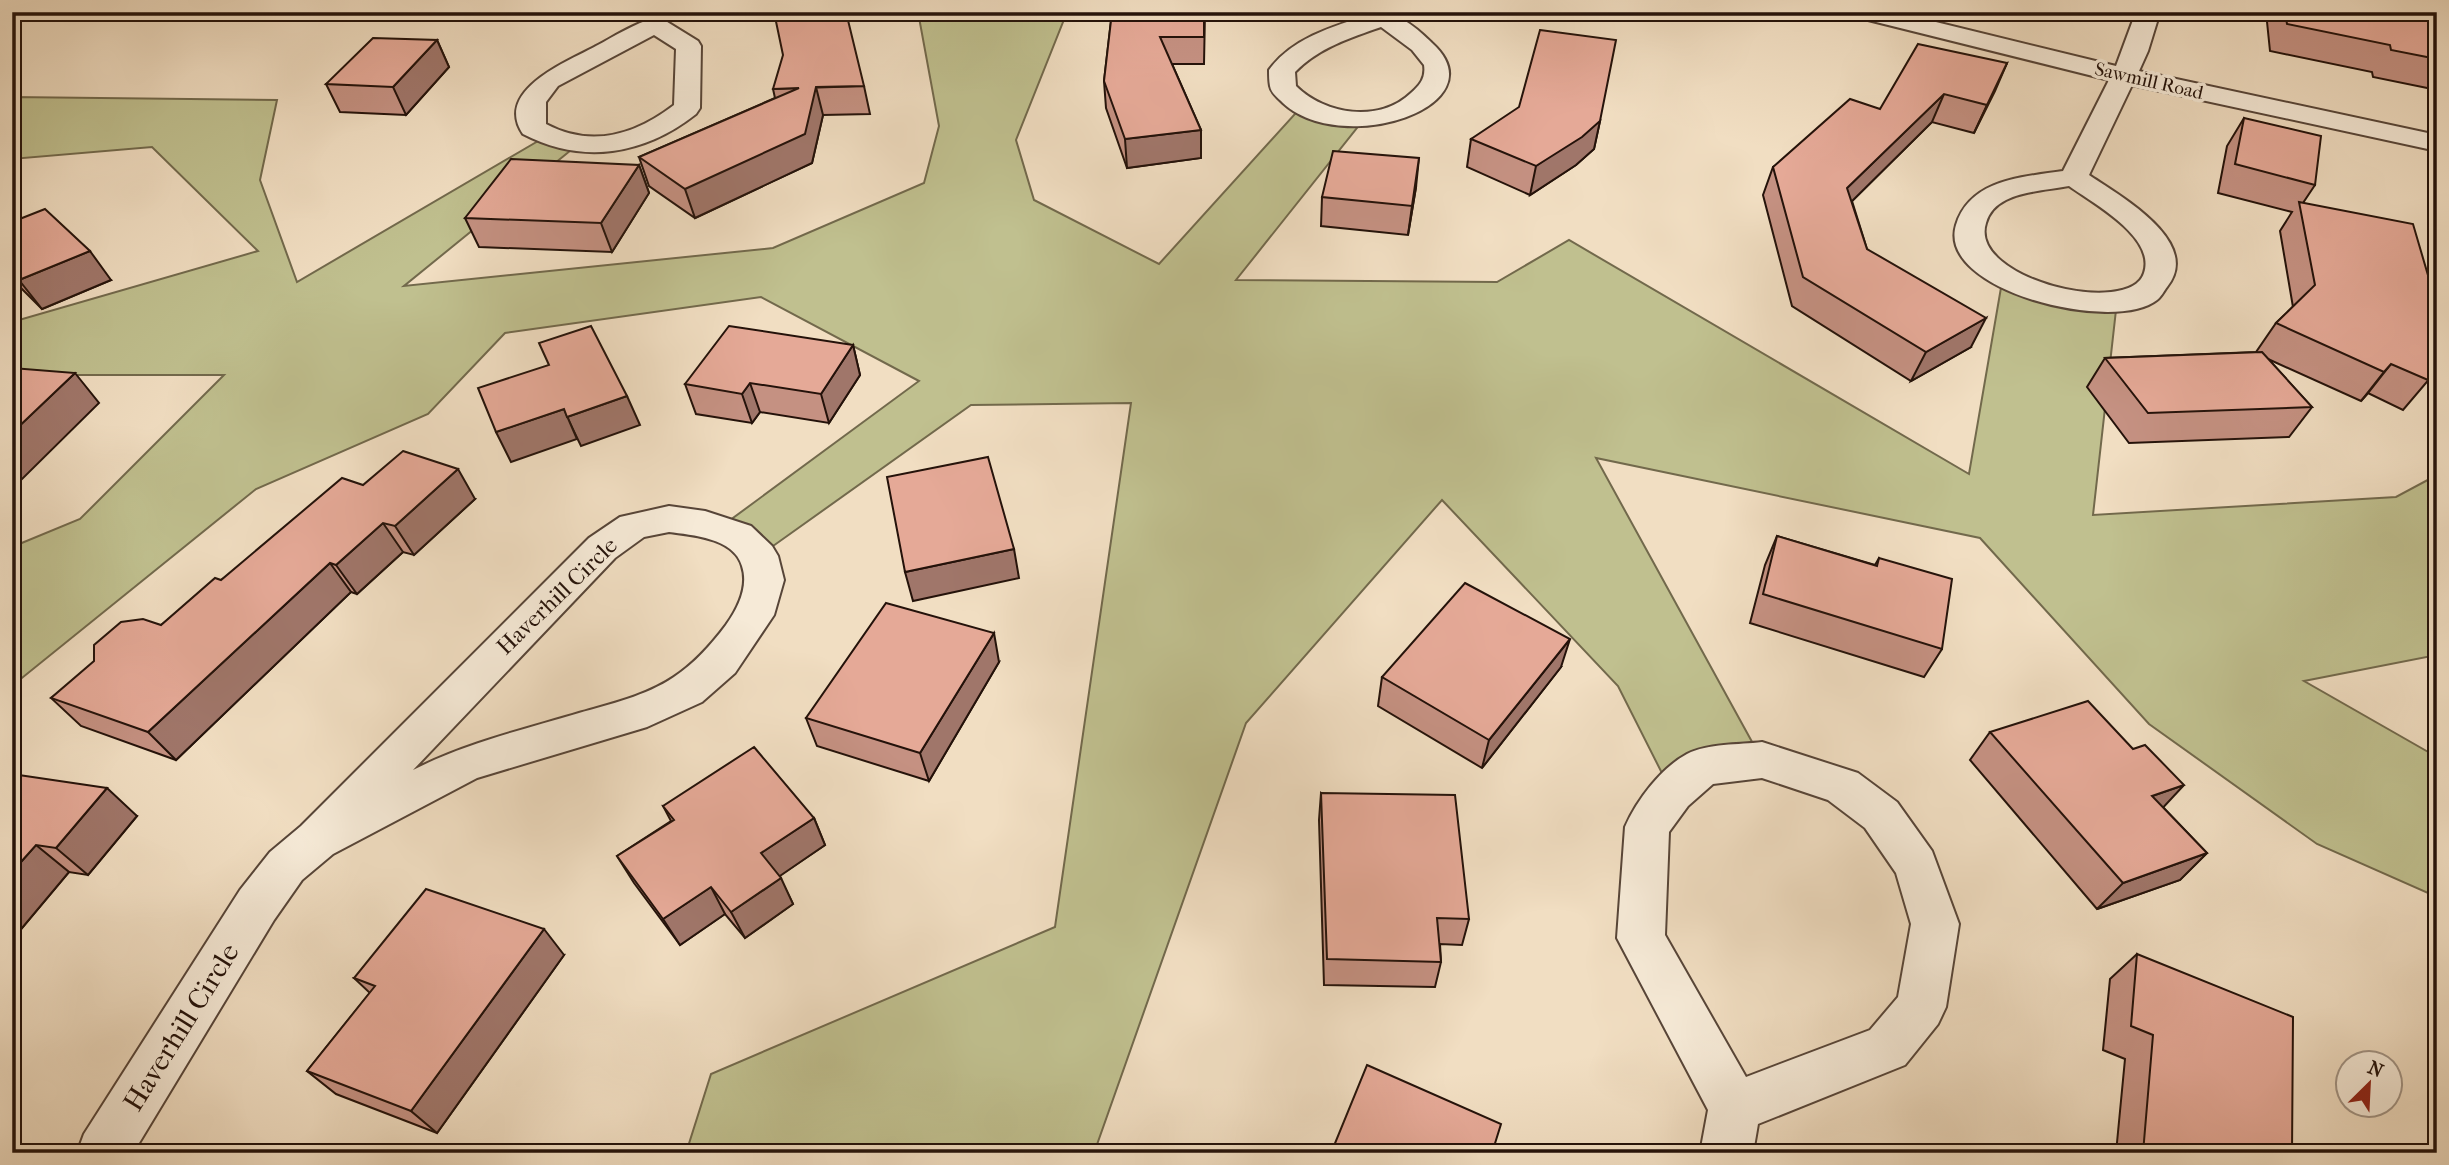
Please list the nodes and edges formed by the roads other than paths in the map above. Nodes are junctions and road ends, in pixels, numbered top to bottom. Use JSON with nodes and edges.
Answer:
{"nodes":[{"id":1,"x":1864,"y":12,"type":"edge"},
{"id":2,"x":2148,"y":12,"type":"edge"},
{"id":3,"x":1388,"y":15,"type":"edge"},
{"id":4,"x":656,"y":18,"type":"edge"},
{"id":5,"x":2122,"y":75,"type":"junction"},
{"id":6,"x":2437,"y":143,"type":"edge"},
{"id":7,"x":2074,"y":177,"type":"junction"},
{"id":8,"x":317,"y":840,"type":"junction"},
{"id":9,"x":1731,"y":1130,"type":"edge"},
{"id":10,"x":103,"y":1153,"type":"edge"}],
"edges":[{"from":1,"to":5,"type":"street","name":"Sawmill Road"},
{"from":2,"to":5,"type":"street"},
{"from":3,"to":3,"type":"street"},
{"from":4,"to":4,"type":"street"},
{"from":5,"to":6,"type":"street","name":"Sawmill Road"},
{"from":5,"to":7,"type":"street"},
{"from":7,"to":7,"type":"street"},
{"from":8,"to":8,"type":"street","name":"Haverhill Circle"},
{"from":8,"to":10,"type":"street","name":"Haverhill Circle"},
{"from":9,"to":9,"type":"street"}]}
